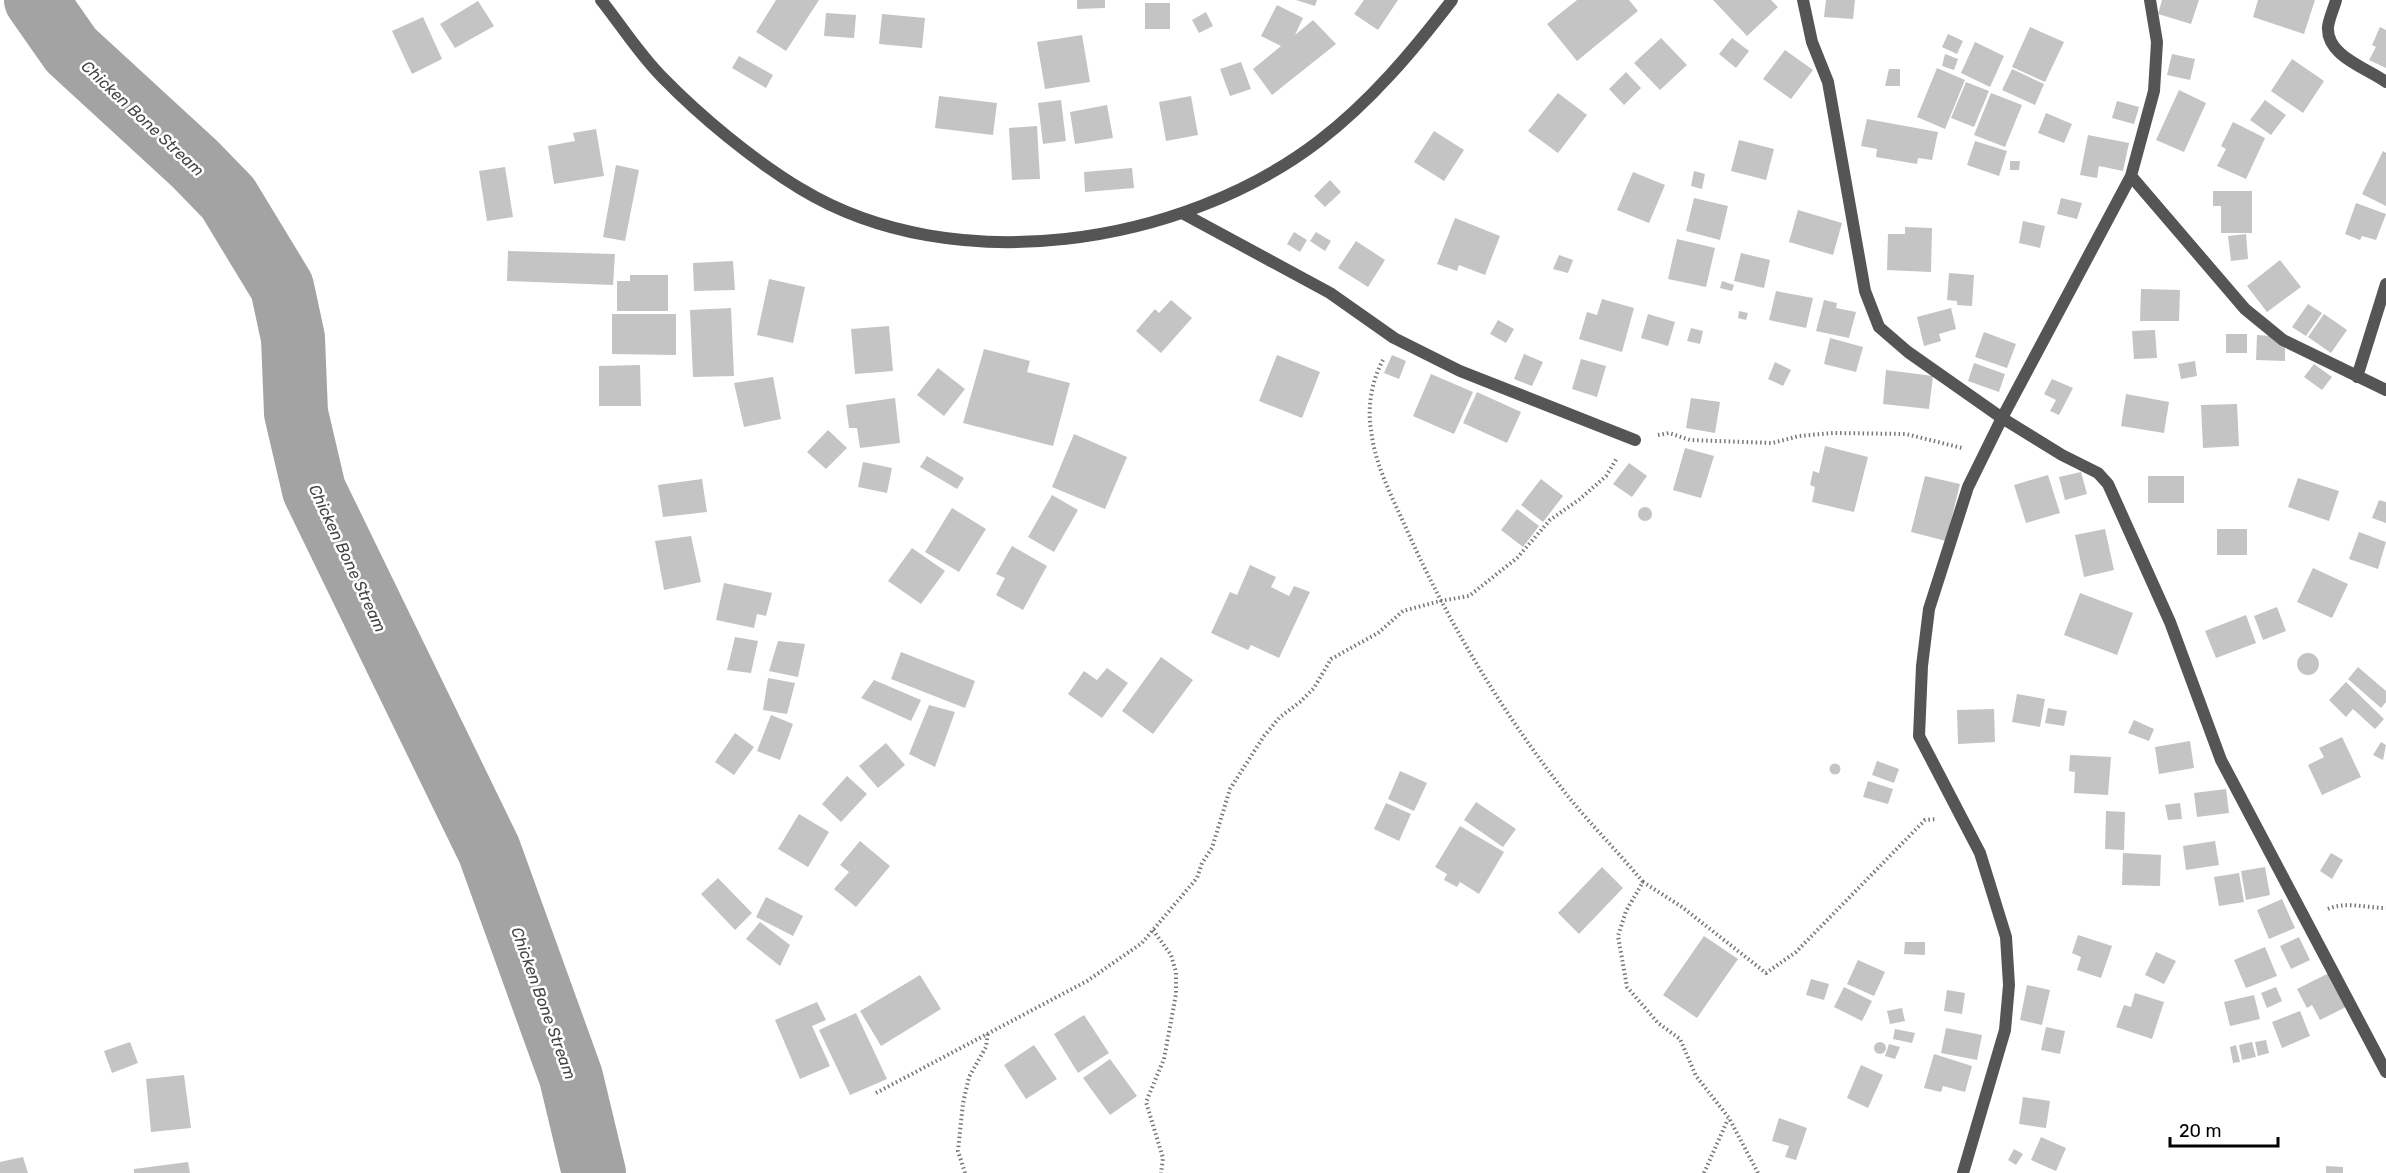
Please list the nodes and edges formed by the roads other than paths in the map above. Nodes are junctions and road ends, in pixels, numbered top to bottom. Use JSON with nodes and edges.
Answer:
{"nodes":[{"id":1,"x":602,"y":0,"type":"edge"},
{"id":2,"x":1452,"y":0,"type":"edge"},
{"id":3,"x":1803,"y":0,"type":"edge"},
{"id":4,"x":2150,"y":0,"type":"edge"},
{"id":5,"x":2336,"y":0,"type":"edge"},
{"id":6,"x":2386,"y":82,"type":"edge"},
{"id":7,"x":2131,"y":176,"type":"junction"},
{"id":8,"x":1184,"y":214,"type":"junction"},
{"id":9,"x":2386,"y":284,"type":"edge"},
{"id":10,"x":2357,"y":377,"type":"junction"},
{"id":11,"x":2386,"y":390,"type":"edge"},
{"id":12,"x":2002,"y":418,"type":"junction"},
{"id":13,"x":1635,"y":440,"type":"road end"},
{"id":14,"x":2386,"y":1072,"type":"edge"},
{"id":15,"x":1963,"y":1173,"type":"edge"}],
"edges":[{"from":1,"to":8,"type":"street"},
{"from":2,"to":8,"type":"street"},
{"from":3,"to":12,"type":"street"},
{"from":4,"to":7,"type":"street"},
{"from":5,"to":6,"type":"street"},
{"from":7,"to":10,"type":"street"},
{"from":7,"to":12,"type":"street"},
{"from":8,"to":13,"type":"street"},
{"from":9,"to":10,"type":"street"},
{"from":10,"to":11,"type":"street"},
{"from":12,"to":14,"type":"street"},
{"from":12,"to":15,"type":"street"}]}
